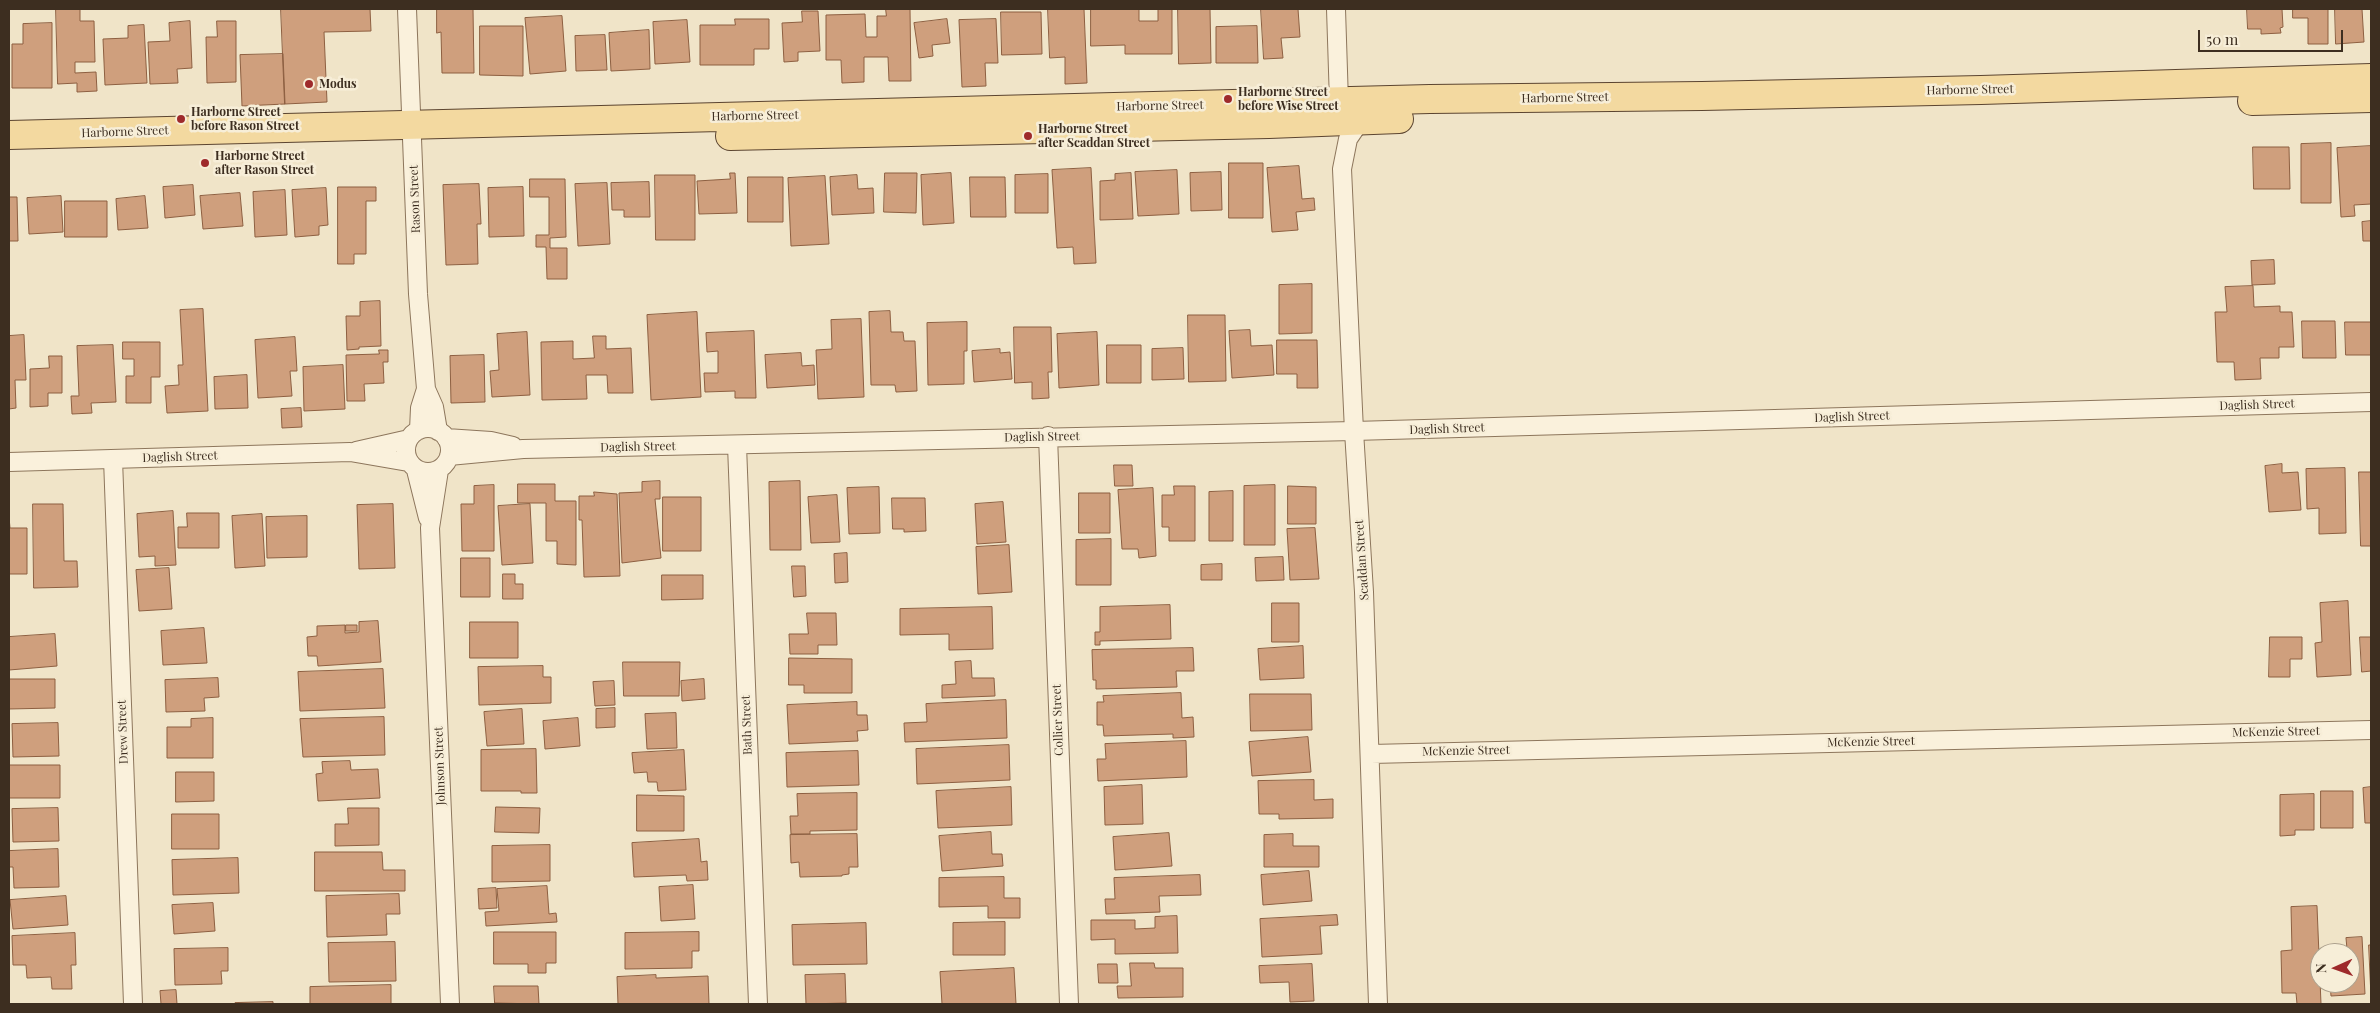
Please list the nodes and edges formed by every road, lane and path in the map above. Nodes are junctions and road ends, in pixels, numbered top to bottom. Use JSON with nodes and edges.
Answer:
{"nodes":[{"id":1,"x":407,"y":9,"type":"edge"},
{"id":2,"x":1336,"y":9,"type":"edge"},
{"id":3,"x":2371,"y":78,"type":"edge"},
{"id":4,"x":2371,"y":98,"type":"edge"},
{"id":5,"x":1339,"y":102,"type":"junction"},
{"id":6,"x":1361,"y":120,"type":"junction"},
{"id":7,"x":412,"y":134,"type":"junction"},
{"id":8,"x":9,"y":135,"type":"edge"},
{"id":9,"x":9,"y":153,"type":"edge"},
{"id":10,"x":426,"y":389,"type":"junction"},
{"id":11,"x":2371,"y":402,"type":"edge"},
{"id":12,"x":1354,"y":431,"type":"junction"},
{"id":13,"x":414,"y":434,"type":"junction"},
{"id":14,"x":442,"y":435,"type":"junction"},
{"id":15,"x":1048,"y":436,"type":"junction"},
{"id":16,"x":737,"y":445,"type":"junction"},
{"id":17,"x":523,"y":449,"type":"junction"},
{"id":18,"x":350,"y":452,"type":"junction"},
{"id":19,"x":113,"y":459,"type":"junction"},
{"id":20,"x":9,"y":462,"type":"edge"},
{"id":21,"x":444,"y":463,"type":"junction"},
{"id":22,"x":412,"y":466,"type":"junction"},
{"id":23,"x":430,"y":528,"type":"junction"},
{"id":24,"x":2371,"y":730,"type":"edge"},
{"id":25,"x":1370,"y":754,"type":"junction"},
{"id":26,"x":133,"y":1004,"type":"edge"},
{"id":27,"x":450,"y":1004,"type":"edge"},
{"id":28,"x":758,"y":1004,"type":"edge"},
{"id":29,"x":1069,"y":1004,"type":"edge"},
{"id":30,"x":1378,"y":1004,"type":"edge"}],
"edges":[{"from":1,"to":7,"type":"street","name":"Rason Street"},
{"from":2,"to":5,"type":"street"},
{"from":3,"to":5,"type":"main road","name":"Harborne Street"},
{"from":4,"to":6,"type":"main road","name":"Harborne Street"},
{"from":5,"to":7,"type":"main road","name":"Harborne Street"},
{"from":6,"to":7,"type":"main road","name":"Harborne Street"},
{"from":6,"to":12,"type":"street","name":"Scaddan Street"},
{"from":7,"to":8,"type":"main road","name":"Harborne Street"},
{"from":7,"to":9,"type":"main road","name":"Harborne Street"},
{"from":7,"to":10,"type":"street","name":"Rason Street"},
{"from":10,"to":13,"type":"street","name":"Rason Street"},
{"from":10,"to":14,"type":"street","name":"Rason Street"},
{"from":11,"to":12,"type":"street","name":"Daglish Street"},
{"from":12,"to":15,"type":"street","name":"Daglish Street"},
{"from":12,"to":25,"type":"street","name":"Scaddan Street"},
{"from":13,"to":14,"type":"street"},
{"from":13,"to":18,"type":"street","name":"Daglish Street"},
{"from":13,"to":22,"type":"street"},
{"from":14,"to":17,"type":"street","name":"Daglish Street"},
{"from":14,"to":21,"type":"street"},
{"from":15,"to":16,"type":"street","name":"Daglish Street"},
{"from":15,"to":29,"type":"street","name":"Collier Street"},
{"from":16,"to":17,"type":"street","name":"Daglish Street"},
{"from":16,"to":28,"type":"street","name":"Bath Street"},
{"from":17,"to":21,"type":"street","name":"Daglish Street"},
{"from":18,"to":19,"type":"street","name":"Daglish Street"},
{"from":18,"to":22,"type":"street","name":"Daglish Street"},
{"from":19,"to":20,"type":"street","name":"Daglish Street"},
{"from":19,"to":26,"type":"street","name":"Drew Street"},
{"from":21,"to":22,"type":"street"},
{"from":21,"to":23,"type":"street","name":"Johnson Street"},
{"from":22,"to":23,"type":"street","name":"Johnson Street"},
{"from":23,"to":27,"type":"street","name":"Johnson Street"},
{"from":24,"to":25,"type":"street","name":"McKenzie Street"},
{"from":25,"to":30,"type":"street","name":"Scaddan Street"}]}
